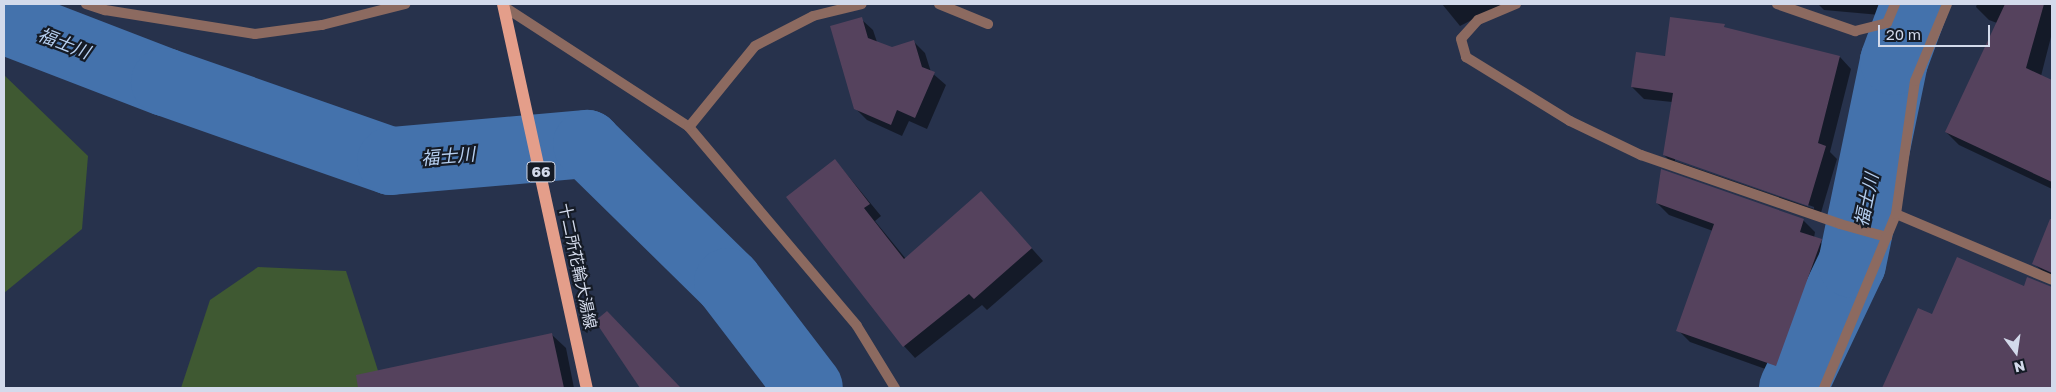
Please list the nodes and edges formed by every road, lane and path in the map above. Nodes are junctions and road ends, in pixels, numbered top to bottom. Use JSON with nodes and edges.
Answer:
{"nodes":[{"id":1,"x":86,"y":4,"type":"edge"},
{"id":2,"x":405,"y":4,"type":"edge"},
{"id":3,"x":862,"y":4,"type":"edge"},
{"id":4,"x":939,"y":4,"type":"edge"},
{"id":5,"x":1516,"y":4,"type":"edge"},
{"id":6,"x":1777,"y":4,"type":"edge"},
{"id":7,"x":1895,"y":4,"type":"edge"},
{"id":8,"x":1946,"y":4,"type":"edge"},
{"id":9,"x":503,"y":5,"type":"edge"},
{"id":10,"x":988,"y":24,"type":"dead end"},
{"id":11,"x":688,"y":127,"type":"junction"},
{"id":12,"x":1896,"y":214,"type":"junction"},
{"id":13,"x":1887,"y":237,"type":"junction"},
{"id":14,"x":2052,"y":280,"type":"edge"},
{"id":15,"x":587,"y":388,"type":"edge"},
{"id":16,"x":895,"y":388,"type":"edge"},
{"id":17,"x":1824,"y":388,"type":"edge"}],
"edges":[{"from":1,"to":2,"type":"street"},
{"from":3,"to":11,"type":"street"},
{"from":4,"to":10,"type":"street"},
{"from":5,"to":13,"type":"street"},
{"from":6,"to":7,"type":"street"},
{"from":8,"to":12,"type":"street"},
{"from":9,"to":11,"type":"street"},
{"from":9,"to":15,"type":"main road","name":"十二所花輪大湯線","number":"66"},
{"from":11,"to":16,"type":"street"},
{"from":12,"to":13,"type":"street"},
{"from":12,"to":14,"type":"street"},
{"from":13,"to":17,"type":"street"}]}
